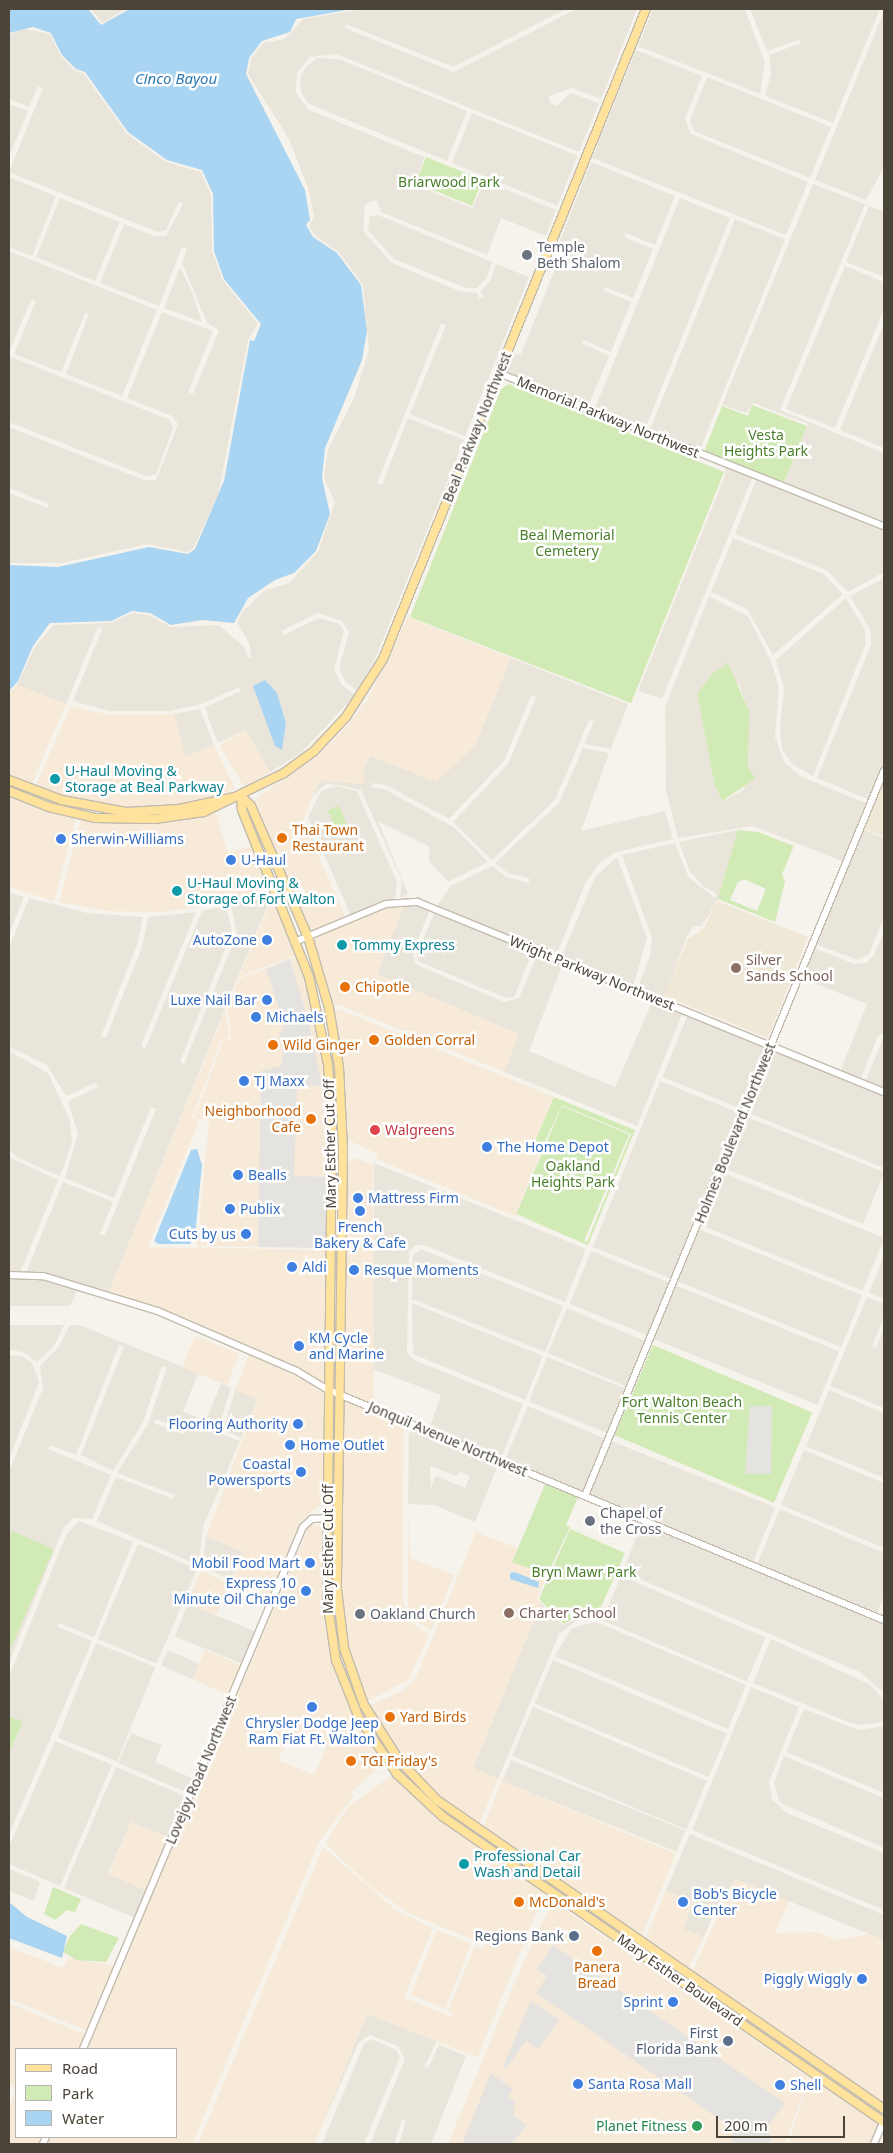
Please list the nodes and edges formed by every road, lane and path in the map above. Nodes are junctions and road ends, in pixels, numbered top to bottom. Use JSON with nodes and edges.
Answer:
{"nodes":[{"id":1,"x":646,"y":9,"type":"edge"},
{"id":2,"x":499,"y":373,"type":"junction"},
{"id":3,"x":884,"y":526,"type":"edge"},
{"id":4,"x":884,"y":771,"type":"edge"},
{"id":5,"x":9,"y":780,"type":"edge"},
{"id":6,"x":9,"y":785,"type":"edge"},
{"id":7,"x":32,"y":789,"type":"junction"},
{"id":8,"x":9,"y":791,"type":"edge"},
{"id":9,"x":241,"y":796,"type":"junction"},
{"id":10,"x":224,"y":806,"type":"junction"},
{"id":11,"x":155,"y":812,"type":"junction"},
{"id":12,"x":243,"y":812,"type":"junction"},
{"id":13,"x":125,"y":820,"type":"junction"},
{"id":14,"x":276,"y":889,"type":"junction"},
{"id":15,"x":292,"y":902,"type":"junction"},
{"id":16,"x":308,"y":938,"type":"junction"},
{"id":17,"x":297,"y":941,"type":"junction"},
{"id":18,"x":771,"y":1046,"type":"junction"},
{"id":19,"x":884,"y":1092,"type":"edge"},
{"id":20,"x":331,"y":1268,"type":"junction"},
{"id":21,"x":341,"y":1268,"type":"junction"},
{"id":22,"x":9,"y":1275,"type":"edge"},
{"id":23,"x":330,"y":1390,"type":"junction"},
{"id":24,"x":339,"y":1394,"type":"junction"},
{"id":25,"x":585,"y":1496,"type":"junction"},
{"id":26,"x":338,"y":1517,"type":"junction"},
{"id":27,"x":327,"y":1518,"type":"junction"},
{"id":28,"x":884,"y":1620,"type":"edge"},
{"id":29,"x":341,"y":1632,"type":"junction"},
{"id":30,"x":331,"y":1634,"type":"junction"},
{"id":31,"x":479,"y":1829,"type":"joint"},
{"id":32,"x":475,"y":1839,"type":"joint"},
{"id":33,"x":83,"y":2048,"type":"edge"},
{"id":34,"x":884,"y":2109,"type":"edge"},
{"id":35,"x":884,"y":2121,"type":"edge"},
{"id":36,"x":874,"y":2144,"type":"edge"}],
"edges":[{"from":1,"to":2,"type":"main road","name":"Beal Parkway Northwest"},
{"from":2,"to":3,"type":"street","name":"Memorial Parkway Northwest"},
{"from":2,"to":9,"type":"main road","name":"Beal Parkway Northwest"},
{"from":4,"to":18,"type":"street","name":"Holmes Boulevard Northwest"},
{"from":5,"to":7,"type":"main road","name":"Beal Parkway Northwest"},
{"from":6,"to":7,"type":"main road"},
{"from":7,"to":11,"type":"main road","name":"Beal Parkway Northwest"},
{"from":8,"to":13,"type":"main road","name":"Beal Parkway Northwest"},
{"from":9,"to":10,"type":"main road","name":"Beal Parkway Northwest"},
{"from":9,"to":11,"type":"main road","name":"Beal Parkway Northwest"},
{"from":9,"to":12,"type":"main road","name":"Mary Esther Cut Off"},
{"from":9,"to":15,"type":"main road","name":"Mary Esther Cut Off"},
{"from":10,"to":12,"type":"main road"},
{"from":10,"to":13,"type":"main road","name":"Beal Parkway Northwest"},
{"from":11,"to":13,"type":"main road"},
{"from":12,"to":14,"type":"main road","name":"Mary Esther Cut Off"},
{"from":14,"to":15,"type":"main road"},
{"from":14,"to":17,"type":"main road","name":"Mary Esther Cut Off"},
{"from":15,"to":16,"type":"main road","name":"Mary Esther Cut Off"},
{"from":16,"to":17,"type":"street","name":"Wright Parkway Northwest"},
{"from":16,"to":18,"type":"street","name":"Wright Parkway Northwest"},
{"from":16,"to":21,"type":"main road","name":"Mary Esther Cut Off"},
{"from":17,"to":20,"type":"main road","name":"Mary Esther Cut Off"},
{"from":18,"to":19,"type":"street","name":"Wright Parkway Northwest"},
{"from":18,"to":25,"type":"street","name":"Holmes Boulevard Northwest"},
{"from":20,"to":21,"type":"main road"},
{"from":20,"to":23,"type":"main road","name":"Mary Esther Cut Off"},
{"from":21,"to":24,"type":"main road","name":"Mary Esther Cut Off"},
{"from":22,"to":23,"type":"street","name":"Jonquil Avenue Northwest"},
{"from":23,"to":24,"type":"street","name":"Jonquil Avenue Northwest"},
{"from":23,"to":27,"type":"main road","name":"Mary Esther Cut Off"},
{"from":24,"to":25,"type":"street","name":"Jonquil Avenue Northwest"},
{"from":24,"to":26,"type":"main road","name":"Mary Esther Cut Off"},
{"from":25,"to":28,"type":"street","name":"Jonquil Avenue Northwest"},
{"from":26,"to":27,"type":"street","name":"Lovejoy Road Northwest"},
{"from":26,"to":29,"type":"main road","name":"Mary Esther Cut Off"},
{"from":27,"to":30,"type":"main road","name":"Mary Esther Cut Off"},
{"from":27,"to":33,"type":"street","name":"Lovejoy Road Northwest"},
{"from":29,"to":30,"type":"main road"},
{"from":29,"to":31,"type":"main road","name":"Mary Esther Cut Off"},
{"from":30,"to":32,"type":"main road","name":"Mary Esther Cut Off"},
{"from":31,"to":34,"type":"main road","name":"Mary Esther Boulevard"},
{"from":32,"to":35,"type":"main road","name":"Mary Esther Boulevard"},
{"from":35,"to":36,"type":"street"}]}
